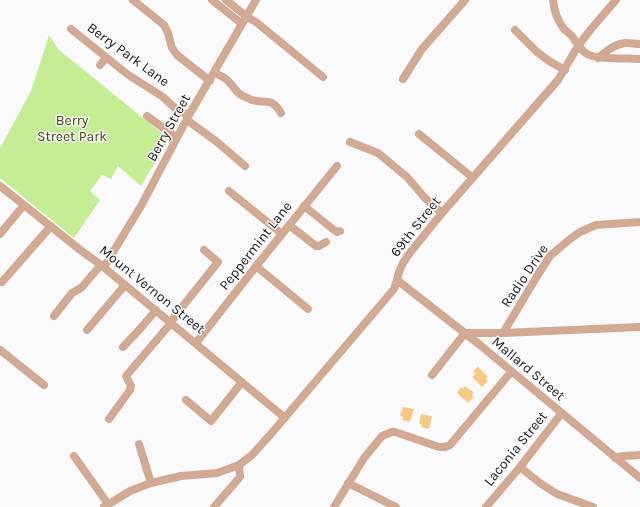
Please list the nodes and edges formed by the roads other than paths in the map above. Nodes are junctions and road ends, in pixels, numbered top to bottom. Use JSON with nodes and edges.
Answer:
{"nodes":[{"id":1,"x":134,"y":0,"type":"edge"},
{"id":2,"x":212,"y":0,"type":"edge"},
{"id":3,"x":226,"y":0,"type":"edge"},
{"id":4,"x":256,"y":0,"type":"edge"},
{"id":5,"x":465,"y":0,"type":"edge"},
{"id":6,"x":553,"y":0,"type":"edge"},
{"id":7,"x":616,"y":0,"type":"edge"},
{"id":8,"x":244,"y":20,"type":"junction"},
{"id":9,"x":71,"y":29,"type":"dead end"},
{"id":10,"x":515,"y":30,"type":"dead end"},
{"id":11,"x":640,"y":44,"type":"edge"},
{"id":12,"x":578,"y":46,"type":"junction"},
{"id":13,"x":106,"y":58,"type":"junction"},
{"id":14,"x":598,"y":58,"type":"junction"},
{"id":15,"x":640,"y":59,"type":"edge"},
{"id":16,"x":100,"y":66,"type":"dead end"},
{"id":17,"x":565,"y":70,"type":"junction"},
{"id":18,"x":214,"y":73,"type":"junction"},
{"id":19,"x":324,"y":78,"type":"dead end"},
{"id":20,"x":403,"y":79,"type":"dead end"},
{"id":21,"x":210,"y":81,"type":"junction"},
{"id":22,"x":281,"y":113,"type":"dead end"},
{"id":23,"x":147,"y":116,"type":"dead end"},
{"id":24,"x":188,"y":118,"type":"junction"},
{"id":25,"x":419,"y":134,"type":"dead end"},
{"id":26,"x":177,"y":138,"type":"junction"},
{"id":27,"x":350,"y":142,"type":"dead end"},
{"id":28,"x":246,"y":166,"type":"dead end"},
{"id":29,"x":336,"y":166,"type":"dead end"},
{"id":30,"x":473,"y":178,"type":"junction"},
{"id":31,"x":0,"y":186,"type":"edge"},
{"id":32,"x":229,"y":191,"type":"dead end"},
{"id":33,"x":24,"y":205,"type":"junction"},
{"id":34,"x":304,"y":206,"type":"junction"},
{"id":35,"x":442,"y":213,"type":"junction"},
{"id":36,"x":640,"y":222,"type":"edge"},
{"id":37,"x":289,"y":225,"type":"junction"},
{"id":38,"x":50,"y":226,"type":"junction"},
{"id":39,"x":340,"y":231,"type":"dead end"},
{"id":40,"x":0,"y":234,"type":"edge"},
{"id":41,"x":282,"y":234,"type":"junction"},
{"id":42,"x":326,"y":242,"type":"dead end"},
{"id":43,"x":204,"y":250,"type":"dead end"},
{"id":44,"x":103,"y":266,"type":"junction"},
{"id":45,"x":256,"y":266,"type":"junction"},
{"id":46,"x":397,"y":280,"type":"junction"},
{"id":47,"x":2,"y":282,"type":"dead end"},
{"id":48,"x":125,"y":285,"type":"junction"},
{"id":49,"x":308,"y":308,"type":"dead end"},
{"id":50,"x":156,"y":310,"type":"junction"},
{"id":51,"x":54,"y":316,"type":"dead end"},
{"id":52,"x":171,"y":323,"type":"junction"},
{"id":53,"x":640,"y":327,"type":"edge"},
{"id":54,"x":87,"y":330,"type":"dead end"},
{"id":55,"x":465,"y":333,"type":"junction"},
{"id":56,"x":503,"y":333,"type":"junction"},
{"id":57,"x":196,"y":343,"type":"junction"},
{"id":58,"x":123,"y":347,"type":"dead end"},
{"id":59,"x":0,"y":350,"type":"edge"},
{"id":60,"x":512,"y":372,"type":"junction"},
{"id":61,"x":432,"y":375,"type":"dead end"},
{"id":62,"x":242,"y":382,"type":"junction"},
{"id":63,"x":44,"y":386,"type":"dead end"},
{"id":64,"x":186,"y":400,"type":"dead end"},
{"id":65,"x":561,"y":414,"type":"junction"},
{"id":66,"x":285,"y":418,"type":"junction"},
{"id":67,"x":109,"y":419,"type":"dead end"},
{"id":68,"x":139,"y":444,"type":"dead end"},
{"id":69,"x":640,"y":455,"type":"edge"},
{"id":70,"x":74,"y":456,"type":"dead end"},
{"id":71,"x":616,"y":458,"type":"junction"},
{"id":72,"x":239,"y":465,"type":"junction"},
{"id":73,"x":520,"y":467,"type":"junction"},
{"id":74,"x":640,"y":478,"type":"edge"},
{"id":75,"x":151,"y":483,"type":"junction"},
{"id":76,"x":348,"y":483,"type":"junction"},
{"id":77,"x":489,"y":504,"type":"edge"},
{"id":78,"x":106,"y":506,"type":"edge"},
{"id":79,"x":214,"y":507,"type":"edge"},
{"id":80,"x":334,"y":507,"type":"edge"},
{"id":81,"x":396,"y":507,"type":"edge"},
{"id":82,"x":593,"y":507,"type":"edge"}],
"edges":[{"from":1,"to":21,"type":"street"},
{"from":2,"to":8,"type":"street"},
{"from":3,"to":8,"type":"street"},
{"from":4,"to":8,"type":"street","name":"Berry Street"},
{"from":5,"to":20,"type":"street"},
{"from":6,"to":12,"type":"street"},
{"from":7,"to":12,"type":"street","name":"69th Street"},
{"from":8,"to":18,"type":"street","name":"Berry Street"},
{"from":8,"to":19,"type":"street"},
{"from":9,"to":13,"type":"street","name":"Berry Park Lane"},
{"from":10,"to":17,"type":"street"},
{"from":11,"to":14,"type":"street"},
{"from":12,"to":14,"type":"street"},
{"from":12,"to":17,"type":"street","name":"69th Street"},
{"from":13,"to":16,"type":"street"},
{"from":13,"to":24,"type":"street","name":"Berry Park Lane"},
{"from":14,"to":15,"type":"street"},
{"from":17,"to":30,"type":"street","name":"69th Street"},
{"from":18,"to":21,"type":"street","name":"Berry Street"},
{"from":18,"to":22,"type":"street"},
{"from":21,"to":24,"type":"street","name":"Berry Street"},
{"from":23,"to":26,"type":"street"},
{"from":24,"to":26,"type":"street","name":"Berry Street"},
{"from":24,"to":28,"type":"street","name":"Berry Park Lane"},
{"from":25,"to":30,"type":"street"},
{"from":26,"to":44,"type":"street","name":"Berry Street"},
{"from":27,"to":35,"type":"street"},
{"from":29,"to":34,"type":"street","name":"Peppermint Lane"},
{"from":30,"to":35,"type":"street","name":"69th Street"},
{"from":31,"to":33,"type":"street","name":"Mount Vernon Street"},
{"from":32,"to":41,"type":"street"},
{"from":33,"to":38,"type":"street","name":"Mount Vernon Street"},
{"from":33,"to":40,"type":"street"},
{"from":34,"to":37,"type":"street","name":"Peppermint Lane"},
{"from":34,"to":39,"type":"street"},
{"from":35,"to":46,"type":"street","name":"69th Street"},
{"from":36,"to":56,"type":"street","name":"Radio Drive"},
{"from":37,"to":41,"type":"street","name":"Peppermint Lane"},
{"from":37,"to":42,"type":"street"},
{"from":38,"to":44,"type":"street","name":"Mount Vernon Street"},
{"from":38,"to":47,"type":"street"},
{"from":41,"to":45,"type":"street","name":"Peppermint Lane"},
{"from":43,"to":52,"type":"street"},
{"from":44,"to":48,"type":"street","name":"Mount Vernon Street"},
{"from":44,"to":51,"type":"street","name":"Berry Street"},
{"from":45,"to":49,"type":"street"},
{"from":45,"to":57,"type":"street","name":"Peppermint Lane"},
{"from":46,"to":55,"type":"street","name":"Mallard Street"},
{"from":46,"to":66,"type":"street","name":"69th Street"},
{"from":48,"to":50,"type":"street","name":"Mount Vernon Street"},
{"from":48,"to":54,"type":"street"},
{"from":50,"to":52,"type":"street","name":"Mount Vernon Street"},
{"from":50,"to":58,"type":"street"},
{"from":52,"to":57,"type":"street","name":"Mount Vernon Street"},
{"from":52,"to":67,"type":"street"},
{"from":53,"to":56,"type":"street"},
{"from":55,"to":56,"type":"street"},
{"from":55,"to":60,"type":"street","name":"Mallard Street"},
{"from":55,"to":61,"type":"street"},
{"from":57,"to":62,"type":"street","name":"Mount Vernon Street"},
{"from":59,"to":63,"type":"street"},
{"from":60,"to":65,"type":"street","name":"Mallard Street"},
{"from":60,"to":76,"type":"street"},
{"from":62,"to":64,"type":"street"},
{"from":62,"to":66,"type":"street","name":"Mount Vernon Street"},
{"from":65,"to":71,"type":"street","name":"Mallard Street"},
{"from":65,"to":73,"type":"street","name":"Laconia Street"},
{"from":66,"to":72,"type":"street","name":"69th Street"},
{"from":68,"to":75,"type":"street"},
{"from":69,"to":71,"type":"street"},
{"from":70,"to":78,"type":"street"},
{"from":71,"to":74,"type":"street","name":"Mallard Street"},
{"from":72,"to":75,"type":"street","name":"69th Street"},
{"from":72,"to":79,"type":"street"},
{"from":73,"to":77,"type":"street","name":"Laconia Street"},
{"from":73,"to":82,"type":"street"},
{"from":75,"to":78,"type":"street","name":"69th Street"},
{"from":76,"to":80,"type":"street"},
{"from":76,"to":81,"type":"street"}]}
